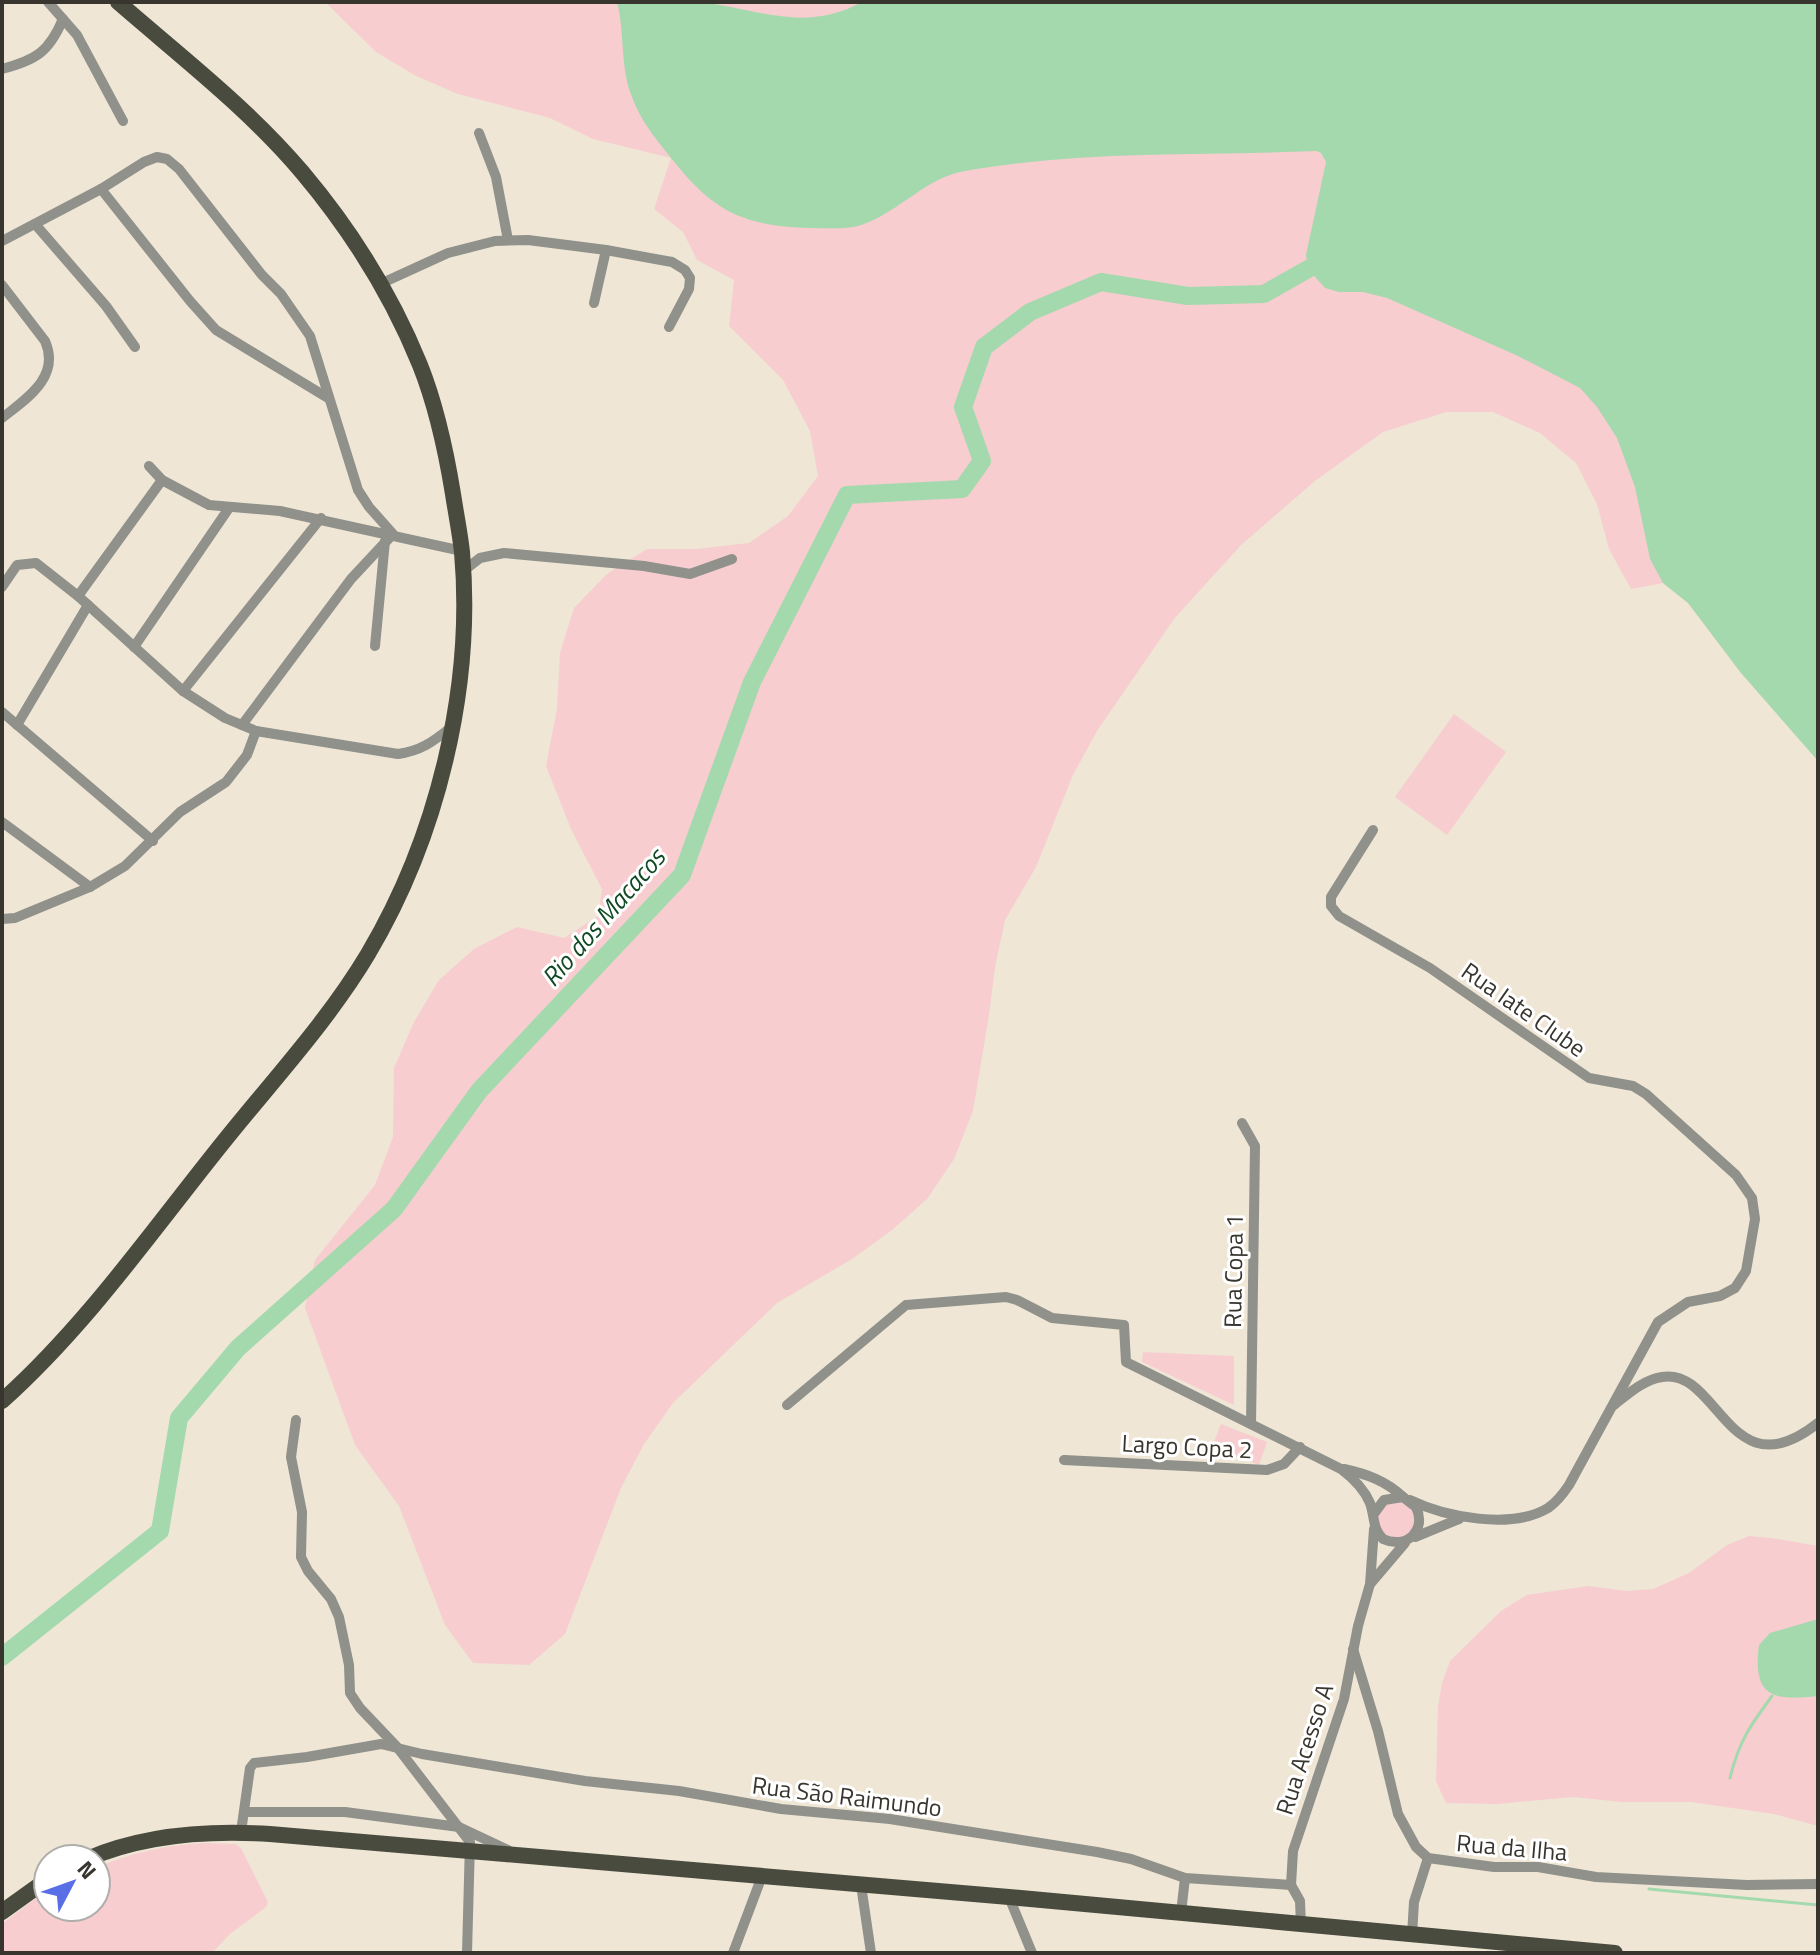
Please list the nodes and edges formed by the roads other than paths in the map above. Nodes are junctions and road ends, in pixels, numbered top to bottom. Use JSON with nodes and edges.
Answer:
{"nodes":[{"id":1,"x":48,"y":2,"type":"edge"},
{"id":2,"x":118,"y":2,"type":"edge"},
{"id":3,"x":63,"y":19,"type":"junction"},
{"id":4,"x":2,"y":69,"type":"edge"},
{"id":5,"x":123,"y":121,"type":"dead end"},
{"id":6,"x":479,"y":133,"type":"dead end"},
{"id":7,"x":101,"y":189,"type":"junction"},
{"id":8,"x":35,"y":224,"type":"junction"},
{"id":9,"x":508,"y":240,"type":"junction"},
{"id":10,"x":2,"y":241,"type":"edge"},
{"id":11,"x":606,"y":250,"type":"junction"},
{"id":12,"x":380,"y":284,"type":"junction"},
{"id":13,"x":2,"y":285,"type":"edge"},
{"id":14,"x":594,"y":303,"type":"dead end"},
{"id":15,"x":669,"y":327,"type":"dead end"},
{"id":16,"x":135,"y":347,"type":"dead end"},
{"id":17,"x":328,"y":398,"type":"junction"},
{"id":18,"x":3,"y":414,"type":"edge"},
{"id":19,"x":149,"y":466,"type":"dead end"},
{"id":20,"x":162,"y":480,"type":"junction"},
{"id":21,"x":229,"y":508,"type":"junction"},
{"id":22,"x":321,"y":518,"type":"junction"},
{"id":23,"x":389,"y":538,"type":"junction"},
{"id":24,"x":462,"y":551,"type":"junction"},
{"id":25,"x":732,"y":559,"type":"dead end"},
{"id":26,"x":462,"y":572,"type":"junction"},
{"id":27,"x":2,"y":587,"type":"edge"},
{"id":28,"x":78,"y":596,"type":"junction"},
{"id":29,"x":88,"y":605,"type":"junction"},
{"id":30,"x":375,"y":646,"type":"dead end"},
{"id":31,"x":134,"y":647,"type":"junction"},
{"id":32,"x":183,"y":691,"type":"junction"},
{"id":33,"x":2,"y":712,"type":"edge"},
{"id":34,"x":17,"y":725,"type":"junction"},
{"id":35,"x":242,"y":725,"type":"junction"},
{"id":36,"x":450,"y":728,"type":"junction"},
{"id":37,"x":256,"y":731,"type":"junction"},
{"id":38,"x":2,"y":822,"type":"edge"},
{"id":39,"x":1373,"y":830,"type":"dead end"},
{"id":40,"x":153,"y":841,"type":"junction"},
{"id":41,"x":90,"y":887,"type":"junction"},
{"id":42,"x":2,"y":919,"type":"edge"},
{"id":43,"x":1242,"y":1123,"type":"dead end"},
{"id":44,"x":2,"y":1401,"type":"edge"},
{"id":45,"x":787,"y":1405,"type":"dead end"},
{"id":46,"x":1612,"y":1406,"type":"junction"},
{"id":47,"x":296,"y":1420,"type":"dead end"},
{"id":48,"x":1818,"y":1423,"type":"edge"},
{"id":49,"x":1251,"y":1424,"type":"junction"},
{"id":50,"x":1300,"y":1447,"type":"junction"},
{"id":51,"x":1064,"y":1460,"type":"dead end"},
{"id":52,"x":1341,"y":1469,"type":"junction"},
{"id":53,"x":1406,"y":1499,"type":"junction"},
{"id":54,"x":1461,"y":1518,"type":"junction"},
{"id":55,"x":1374,"y":1520,"type":"junction"},
{"id":56,"x":1410,"y":1539,"type":"junction"},
{"id":57,"x":1370,"y":1584,"type":"junction"},
{"id":58,"x":1353,"y":1649,"type":"junction"},
{"id":59,"x":397,"y":1747,"type":"junction"},
{"id":60,"x":244,"y":1812,"type":"junction"},
{"id":61,"x":459,"y":1827,"type":"junction"},
{"id":62,"x":241,"y":1832,"type":"junction"},
{"id":63,"x":112,"y":1849,"type":"edge"},
{"id":64,"x":472,"y":1850,"type":"junction"},
{"id":65,"x":518,"y":1855,"type":"junction"},
{"id":66,"x":1428,"y":1858,"type":"junction"},
{"id":67,"x":762,"y":1876,"type":"junction"},
{"id":68,"x":1185,"y":1878,"type":"junction"},
{"id":69,"x":1818,"y":1884,"type":"edge"},
{"id":70,"x":861,"y":1885,"type":"junction"},
{"id":71,"x":1291,"y":1885,"type":"junction"},
{"id":72,"x":32,"y":1890,"type":"edge"},
{"id":73,"x":1009,"y":1897,"type":"junction"},
{"id":74,"x":2,"y":1912,"type":"edge"},
{"id":75,"x":1181,"y":1913,"type":"junction"},
{"id":76,"x":1301,"y":1925,"type":"junction"},
{"id":77,"x":1412,"y":1935,"type":"junction"},
{"id":78,"x":1455,"y":1945,"type":"edge"},
{"id":79,"x":467,"y":1953,"type":"edge"},
{"id":80,"x":733,"y":1953,"type":"edge"},
{"id":81,"x":871,"y":1953,"type":"edge"},
{"id":82,"x":1032,"y":1953,"type":"edge"},
{"id":83,"x":1615,"y":1953,"type":"edge"}],
"edges":[{"from":1,"to":3,"type":"street"},
{"from":2,"to":12,"type":"main road"},
{"from":3,"to":4,"type":"street"},
{"from":3,"to":5,"type":"street"},
{"from":6,"to":9,"type":"street"},
{"from":7,"to":8,"type":"street"},
{"from":7,"to":17,"type":"street"},
{"from":7,"to":17,"type":"street"},
{"from":8,"to":10,"type":"street"},
{"from":8,"to":16,"type":"street"},
{"from":9,"to":11,"type":"street"},
{"from":9,"to":12,"type":"street"},
{"from":11,"to":14,"type":"street"},
{"from":11,"to":15,"type":"street"},
{"from":12,"to":24,"type":"main road"},
{"from":13,"to":18,"type":"street"},
{"from":17,"to":23,"type":"street"},
{"from":19,"to":20,"type":"street"},
{"from":20,"to":21,"type":"street"},
{"from":20,"to":28,"type":"street"},
{"from":21,"to":22,"type":"street"},
{"from":21,"to":31,"type":"street"},
{"from":22,"to":23,"type":"street"},
{"from":22,"to":32,"type":"street"},
{"from":23,"to":24,"type":"street"},
{"from":23,"to":30,"type":"street"},
{"from":23,"to":35,"type":"street"},
{"from":24,"to":26,"type":"main road"},
{"from":25,"to":26,"type":"street"},
{"from":26,"to":36,"type":"main road"},
{"from":27,"to":28,"type":"street"},
{"from":28,"to":29,"type":"street"},
{"from":29,"to":31,"type":"street"},
{"from":29,"to":34,"type":"street"},
{"from":31,"to":32,"type":"street"},
{"from":32,"to":35,"type":"street"},
{"from":33,"to":34,"type":"street"},
{"from":34,"to":40,"type":"street"},
{"from":35,"to":37,"type":"street"},
{"from":36,"to":37,"type":"street"},
{"from":36,"to":44,"type":"main road"},
{"from":37,"to":40,"type":"street"},
{"from":38,"to":41,"type":"street"},
{"from":39,"to":46,"type":"street","name":"Rua Iate Clube"},
{"from":40,"to":41,"type":"street"},
{"from":41,"to":42,"type":"street"},
{"from":43,"to":49,"type":"street","name":"Rua Copa 1"},
{"from":45,"to":49,"type":"street"},
{"from":46,"to":48,"type":"street"},
{"from":46,"to":54,"type":"street","name":"Rua Iate Clube"},
{"from":47,"to":59,"type":"street"},
{"from":49,"to":50,"type":"street"},
{"from":50,"to":51,"type":"street","name":"Largo Copa 2"},
{"from":50,"to":52,"type":"street"},
{"from":52,"to":53,"type":"street"},
{"from":52,"to":55,"type":"street"},
{"from":53,"to":54,"type":"street"},
{"from":53,"to":55,"type":"street"},
{"from":53,"to":56,"type":"street"},
{"from":54,"to":56,"type":"street"},
{"from":55,"to":56,"type":"street"},
{"from":55,"to":57,"type":"street","name":"Rua Acesso A"},
{"from":56,"to":57,"type":"street","name":"Rua Acesso A"},
{"from":57,"to":58,"type":"street","name":"Rua Acesso A"},
{"from":58,"to":66,"type":"street","name":"Rua da Ilha"},
{"from":58,"to":71,"type":"street","name":"Rua Acesso A"},
{"from":59,"to":60,"type":"street","name":"Rua São Raimundo"},
{"from":59,"to":61,"type":"street"},
{"from":59,"to":68,"type":"street","name":"Rua São Raimundo"},
{"from":60,"to":61,"type":"street"},
{"from":60,"to":62,"type":"street"},
{"from":61,"to":64,"type":"street"},
{"from":61,"to":65,"type":"street"},
{"from":62,"to":63,"type":"main road"},
{"from":62,"to":64,"type":"main road"},
{"from":64,"to":65,"type":"main road"},
{"from":64,"to":79,"type":"street"},
{"from":65,"to":67,"type":"main road"},
{"from":66,"to":69,"type":"street","name":"Rua da Ilha"},
{"from":66,"to":77,"type":"street"},
{"from":67,"to":70,"type":"main road"},
{"from":67,"to":80,"type":"street"},
{"from":68,"to":71,"type":"street","name":"Rua São Raimundo"},
{"from":68,"to":75,"type":"street"},
{"from":70,"to":73,"type":"main road"},
{"from":70,"to":81,"type":"street"},
{"from":71,"to":76,"type":"street","name":"Rua Acesso A"},
{"from":72,"to":74,"type":"main road"},
{"from":73,"to":75,"type":"main road"},
{"from":73,"to":82,"type":"street"},
{"from":75,"to":76,"type":"main road"},
{"from":76,"to":77,"type":"main road"},
{"from":77,"to":78,"type":"main road"},
{"from":78,"to":83,"type":"main road"}]}
